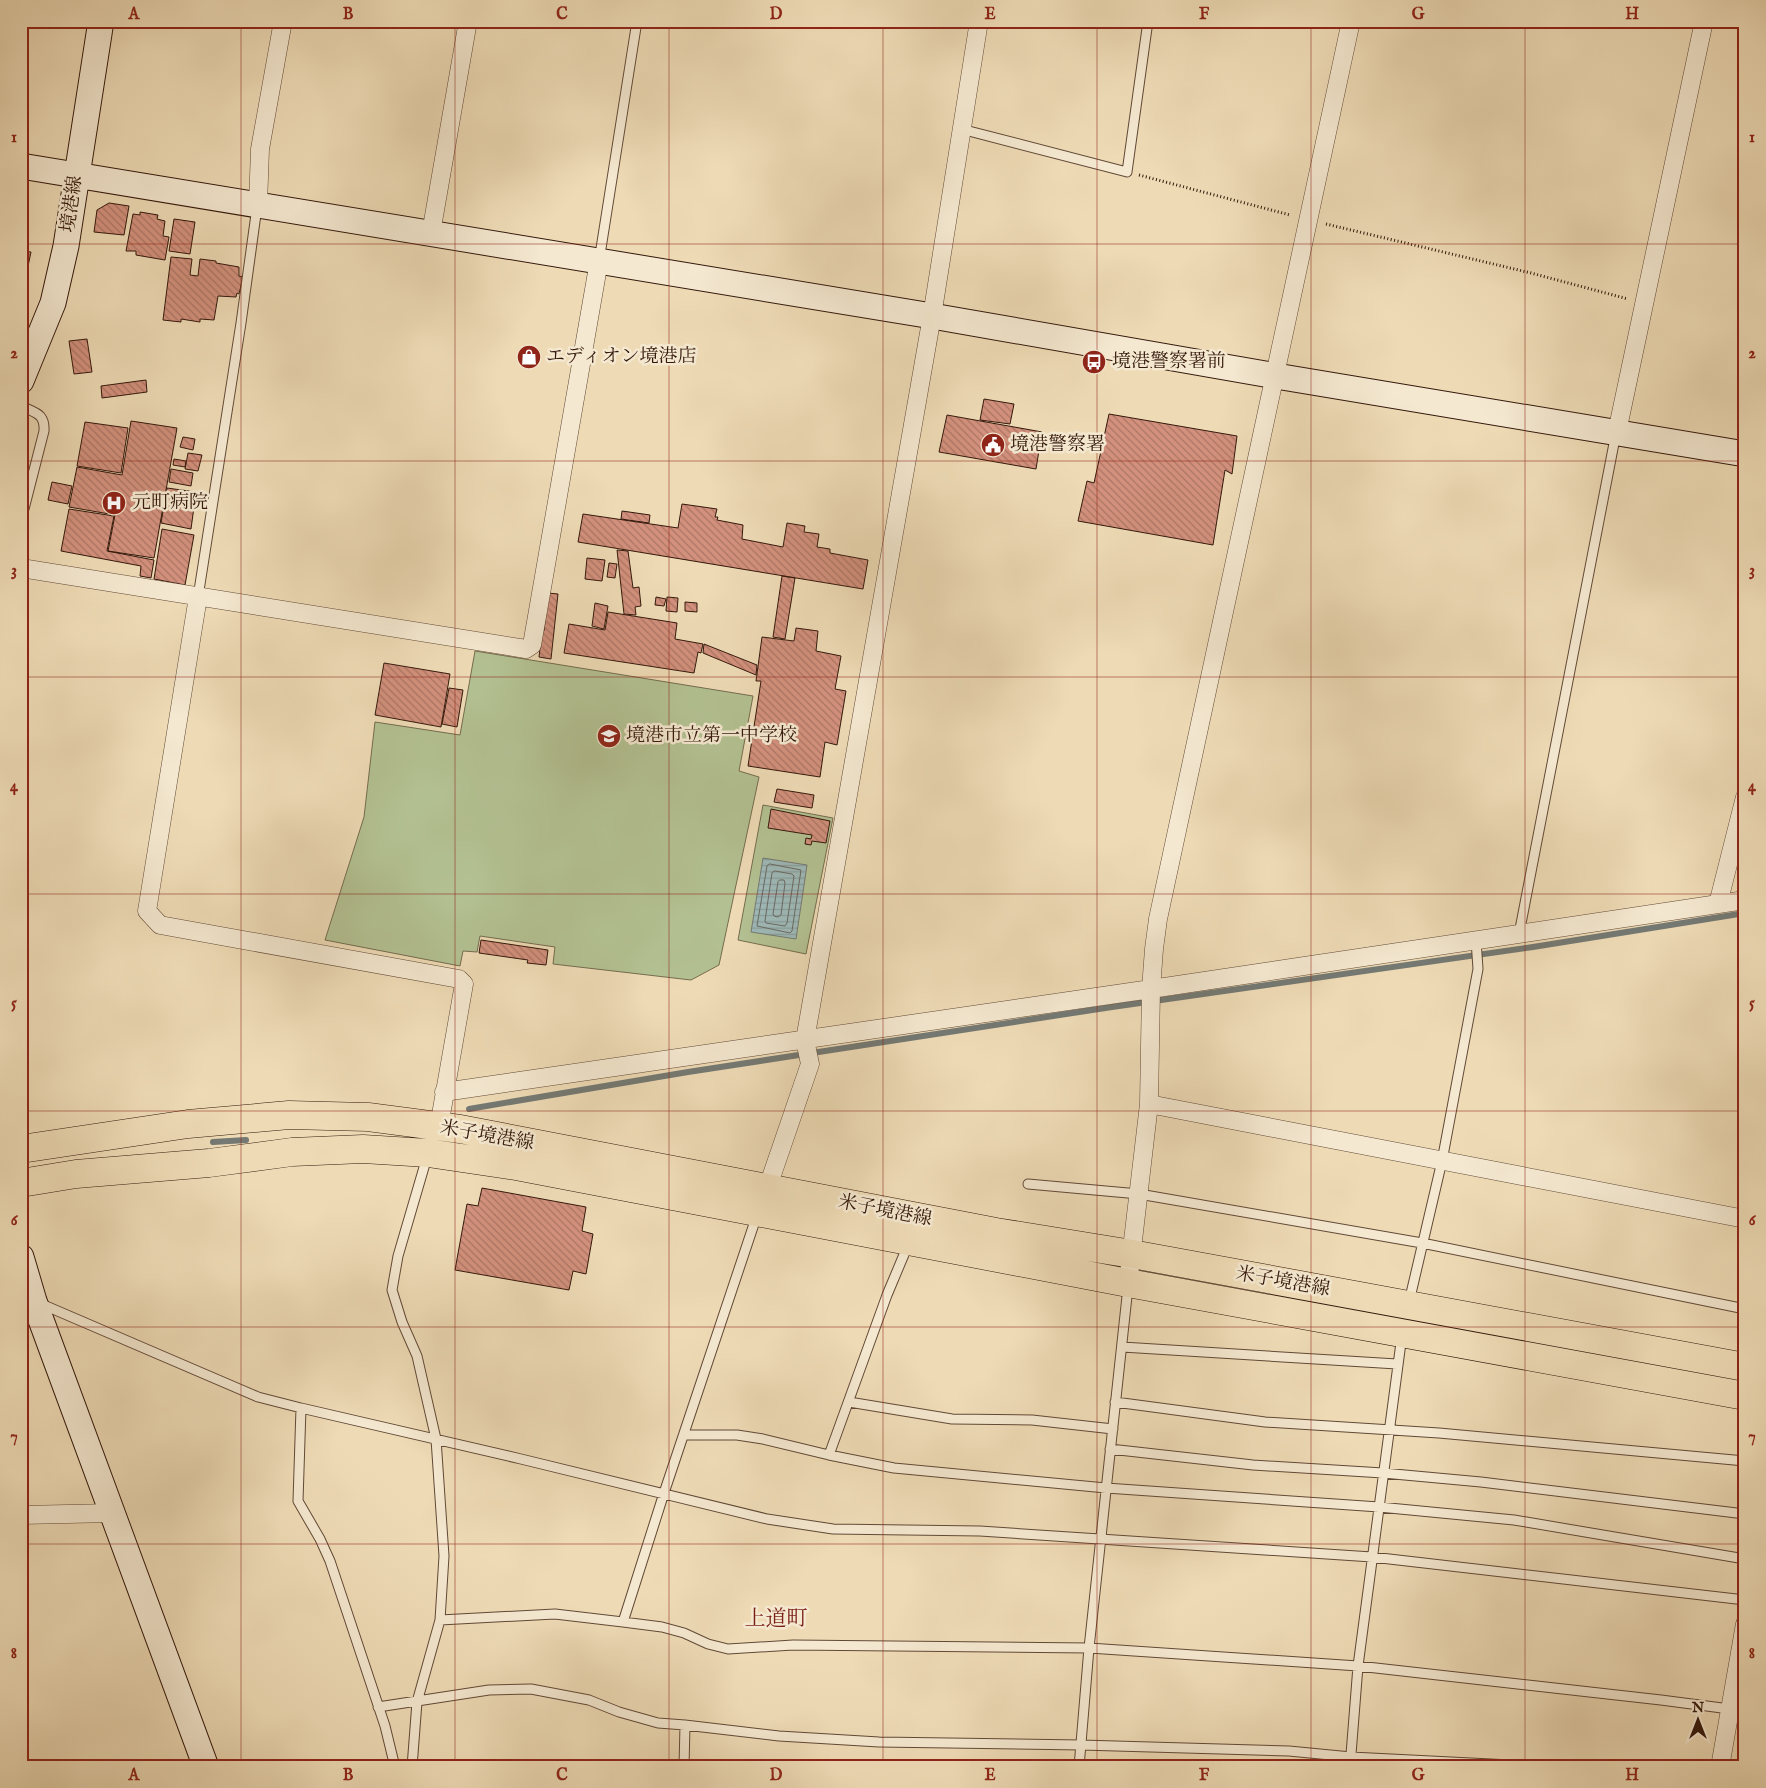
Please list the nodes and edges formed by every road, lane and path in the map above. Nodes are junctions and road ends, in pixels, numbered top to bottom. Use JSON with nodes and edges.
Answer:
{"nodes":[{"id":1,"x":102,"y":21,"type":"edge"},
{"id":2,"x":283,"y":21,"type":"edge"},
{"id":3,"x":468,"y":21,"type":"edge"},
{"id":4,"x":637,"y":21,"type":"edge"},
{"id":5,"x":979,"y":21,"type":"edge"},
{"id":6,"x":1148,"y":21,"type":"edge"},
{"id":7,"x":1351,"y":21,"type":"edge"},
{"id":8,"x":1704,"y":21,"type":"edge"},
{"id":9,"x":961,"y":129,"type":"junction"},
{"id":10,"x":21,"y":166,"type":"edge"},
{"id":11,"x":1127,"y":172,"type":"junction"},
{"id":12,"x":76,"y":175,"type":"junction"},
{"id":13,"x":258,"y":205,"type":"junction"},
{"id":14,"x":1309,"y":220,"type":"junction"},
{"id":15,"x":431,"y":233,"type":"junction"},
{"id":16,"x":599,"y":261,"type":"junction"},
{"id":17,"x":1644,"y":303,"type":"junction"},
{"id":18,"x":932,"y":316,"type":"junction"},
{"id":19,"x":1276,"y":376,"type":"junction"},
{"id":20,"x":21,"y":381,"type":"edge"},
{"id":21,"x":21,"y":406,"type":"edge"},
{"id":22,"x":1617,"y":432,"type":"junction"},
{"id":23,"x":1745,"y":454,"type":"edge"},
{"id":24,"x":21,"y":510,"type":"edge"},
{"id":25,"x":21,"y":568,"type":"edge"},
{"id":26,"x":198,"y":597,"type":"junction"},
{"id":27,"x":1745,"y":798,"type":"edge"},
{"id":28,"x":1745,"y":900,"type":"edge"},
{"id":29,"x":1718,"y":904,"type":"junction"},
{"id":30,"x":1519,"y":934,"type":"junction"},
{"id":31,"x":1476,"y":940,"type":"junction"},
{"id":32,"x":1151,"y":989,"type":"junction"},
{"id":33,"x":805,"y":1040,"type":"junction"},
{"id":34,"x":444,"y":1092,"type":"junction"},
{"id":35,"x":1149,"y":1104,"type":"junction"},
{"id":36,"x":439,"y":1126,"type":"junction"},
{"id":37,"x":21,"y":1149,"type":"edge"},
{"id":38,"x":428,"y":1153,"type":"junction"},
{"id":39,"x":1442,"y":1161,"type":"junction"},
{"id":40,"x":21,"y":1183,"type":"edge"},
{"id":41,"x":1028,"y":1184,"type":"dead end"},
{"id":42,"x":1139,"y":1194,"type":"junction"},
{"id":43,"x":762,"y":1200,"type":"junction"},
{"id":44,"x":1745,"y":1219,"type":"edge"},
{"id":45,"x":910,"y":1241,"type":"junction"},
{"id":46,"x":1422,"y":1243,"type":"junction"},
{"id":47,"x":1132,"y":1254,"type":"junction"},
{"id":48,"x":21,"y":1258,"type":"edge"},
{"id":49,"x":1128,"y":1284,"type":"junction"},
{"id":50,"x":34,"y":1301,"type":"junction"},
{"id":51,"x":1745,"y":1308,"type":"edge"},
{"id":52,"x":1405,"y":1319,"type":"junction"},
{"id":53,"x":1122,"y":1347,"type":"junction"},
{"id":54,"x":1397,"y":1364,"type":"junction"},
{"id":55,"x":1745,"y":1367,"type":"edge"},
{"id":56,"x":1745,"y":1396,"type":"edge"},
{"id":57,"x":849,"y":1402,"type":"junction"},
{"id":58,"x":1116,"y":1402,"type":"junction"},
{"id":59,"x":301,"y":1408,"type":"junction"},
{"id":60,"x":1112,"y":1429,"type":"junction"},
{"id":61,"x":1389,"y":1429,"type":"junction"},
{"id":62,"x":684,"y":1435,"type":"junction"},
{"id":63,"x":436,"y":1439,"type":"junction"},
{"id":64,"x":1110,"y":1449,"type":"junction"},
{"id":65,"x":829,"y":1455,"type":"junction"},
{"id":66,"x":1745,"y":1461,"type":"edge"},
{"id":67,"x":1383,"y":1473,"type":"junction"},
{"id":68,"x":1106,"y":1488,"type":"junction"},
{"id":69,"x":664,"y":1493,"type":"junction"},
{"id":70,"x":1379,"y":1507,"type":"junction"},
{"id":71,"x":113,"y":1513,"type":"junction"},
{"id":72,"x":1745,"y":1514,"type":"edge"},
{"id":73,"x":21,"y":1515,"type":"edge"},
{"id":74,"x":1101,"y":1539,"type":"junction"},
{"id":75,"x":1372,"y":1557,"type":"junction"},
{"id":76,"x":1745,"y":1559,"type":"edge"},
{"id":77,"x":1745,"y":1600,"type":"edge"},
{"id":78,"x":440,"y":1620,"type":"junction"},
{"id":79,"x":623,"y":1622,"type":"junction"},
{"id":80,"x":1745,"y":1624,"type":"edge"},
{"id":81,"x":1089,"y":1648,"type":"junction"},
{"id":82,"x":1358,"y":1666,"type":"junction"},
{"id":83,"x":417,"y":1702,"type":"junction"},
{"id":84,"x":378,"y":1707,"type":"junction"},
{"id":85,"x":1737,"y":1710,"type":"edge"},
{"id":86,"x":685,"y":1726,"type":"junction"},
{"id":87,"x":1081,"y":1745,"type":"junction"},
{"id":88,"x":1351,"y":1757,"type":"junction"},
{"id":89,"x":206,"y":1767,"type":"edge"},
{"id":90,"x":395,"y":1767,"type":"edge"},
{"id":91,"x":412,"y":1767,"type":"edge"},
{"id":92,"x":684,"y":1767,"type":"edge"},
{"id":93,"x":1079,"y":1767,"type":"edge"},
{"id":94,"x":1350,"y":1767,"type":"edge"},
{"id":95,"x":1551,"y":1767,"type":"edge"},
{"id":96,"x":1720,"y":1767,"type":"edge"}],
"edges":[{"from":1,"to":12,"type":"street","name":"境港線"},
{"from":2,"to":13,"type":"street"},
{"from":3,"to":15,"type":"street"},
{"from":4,"to":16,"type":"lane"},
{"from":5,"to":9,"type":"street"},
{"from":6,"to":11,"type":"lane"},
{"from":7,"to":14,"type":"street"},
{"from":8,"to":17,"type":"street"},
{"from":9,"to":11,"type":"lane"},
{"from":9,"to":18,"type":"street"},
{"from":10,"to":12,"type":"street"},
{"from":11,"to":14,"type":"path"},
{"from":12,"to":13,"type":"street"},
{"from":12,"to":20,"type":"street","name":"境港線"},
{"from":13,"to":15,"type":"street"},
{"from":13,"to":26,"type":"lane"},
{"from":14,"to":17,"type":"path"},
{"from":14,"to":19,"type":"street"},
{"from":15,"to":16,"type":"street"},
{"from":16,"to":18,"type":"street"},
{"from":16,"to":26,"type":"street"},
{"from":17,"to":22,"type":"street"},
{"from":18,"to":19,"type":"street"},
{"from":18,"to":33,"type":"street"},
{"from":19,"to":22,"type":"street"},
{"from":19,"to":32,"type":"street"},
{"from":21,"to":24,"type":"lane"},
{"from":22,"to":23,"type":"street"},
{"from":22,"to":30,"type":"lane"},
{"from":25,"to":26,"type":"street"},
{"from":26,"to":34,"type":"street"},
{"from":27,"to":29,"type":"street"},
{"from":28,"to":29,"type":"street"},
{"from":29,"to":30,"type":"street"},
{"from":30,"to":31,"type":"street"},
{"from":31,"to":32,"type":"street"},
{"from":31,"to":39,"type":"lane"},
{"from":32,"to":33,"type":"street"},
{"from":32,"to":35,"type":"street"},
{"from":33,"to":34,"type":"street"},
{"from":33,"to":43,"type":"street"},
{"from":34,"to":36,"type":"street"},
{"from":35,"to":39,"type":"street"},
{"from":35,"to":42,"type":"street"},
{"from":36,"to":37,"type":"main road","name":"米子境港線"},
{"from":36,"to":43,"type":"main road","name":"米子境港線"},
{"from":38,"to":40,"type":"main road","name":"米子境港線"},
{"from":38,"to":43,"type":"main road","name":"米子境港線"},
{"from":38,"to":63,"type":"lane"},
{"from":39,"to":44,"type":"street"},
{"from":39,"to":46,"type":"lane"},
{"from":41,"to":42,"type":"lane"},
{"from":42,"to":46,"type":"lane"},
{"from":42,"to":47,"type":"street"},
{"from":43,"to":45,"type":"main road","name":"米子境港線"},
{"from":43,"to":47,"type":"main road","name":"米子境港線"},
{"from":43,"to":62,"type":"lane"},
{"from":45,"to":49,"type":"main road","name":"米子境港線"},
{"from":45,"to":57,"type":"lane"},
{"from":46,"to":51,"type":"lane"},
{"from":46,"to":52,"type":"lane"},
{"from":47,"to":49,"type":"street"},
{"from":47,"to":52,"type":"main road","name":"米子境港線"},
{"from":48,"to":50,"type":"street"},
{"from":49,"to":52,"type":"main road","name":"米子境港線"},
{"from":49,"to":53,"type":"lane"},
{"from":50,"to":59,"type":"lane"},
{"from":50,"to":71,"type":"street"},
{"from":52,"to":54,"type":"lane"},
{"from":52,"to":55,"type":"main road","name":"米子境港線"},
{"from":52,"to":56,"type":"main road","name":"米子境港線"},
{"from":53,"to":54,"type":"lane"},
{"from":53,"to":58,"type":"lane"},
{"from":54,"to":61,"type":"lane"},
{"from":57,"to":60,"type":"lane"},
{"from":57,"to":65,"type":"lane"},
{"from":58,"to":60,"type":"lane"},
{"from":58,"to":61,"type":"lane"},
{"from":59,"to":63,"type":"lane"},
{"from":59,"to":84,"type":"lane"},
{"from":60,"to":64,"type":"lane"},
{"from":61,"to":66,"type":"lane"},
{"from":61,"to":67,"type":"lane"},
{"from":62,"to":65,"type":"lane"},
{"from":62,"to":69,"type":"lane"},
{"from":63,"to":69,"type":"lane"},
{"from":63,"to":78,"type":"lane"},
{"from":64,"to":67,"type":"lane"},
{"from":64,"to":68,"type":"lane"},
{"from":65,"to":68,"type":"lane"},
{"from":67,"to":70,"type":"lane"},
{"from":67,"to":72,"type":"lane"},
{"from":68,"to":70,"type":"lane"},
{"from":68,"to":74,"type":"lane"},
{"from":69,"to":74,"type":"lane"},
{"from":69,"to":79,"type":"lane"},
{"from":70,"to":75,"type":"lane"},
{"from":70,"to":76,"type":"lane"},
{"from":71,"to":73,"type":"street"},
{"from":71,"to":89,"type":"street"},
{"from":74,"to":75,"type":"lane"},
{"from":74,"to":81,"type":"lane"},
{"from":75,"to":77,"type":"lane"},
{"from":75,"to":82,"type":"lane"},
{"from":78,"to":79,"type":"lane"},
{"from":78,"to":83,"type":"lane"},
{"from":79,"to":81,"type":"lane"},
{"from":80,"to":85,"type":"street"},
{"from":81,"to":82,"type":"lane"},
{"from":81,"to":87,"type":"lane"},
{"from":82,"to":85,"type":"lane"},
{"from":82,"to":88,"type":"lane"},
{"from":83,"to":84,"type":"lane"},
{"from":83,"to":86,"type":"lane"},
{"from":83,"to":91,"type":"lane"},
{"from":84,"to":90,"type":"lane"},
{"from":85,"to":96,"type":"street"},
{"from":86,"to":87,"type":"lane"},
{"from":86,"to":92,"type":"lane"},
{"from":87,"to":88,"type":"lane"},
{"from":87,"to":93,"type":"lane"},
{"from":88,"to":94,"type":"lane"},
{"from":88,"to":95,"type":"lane"}]}
